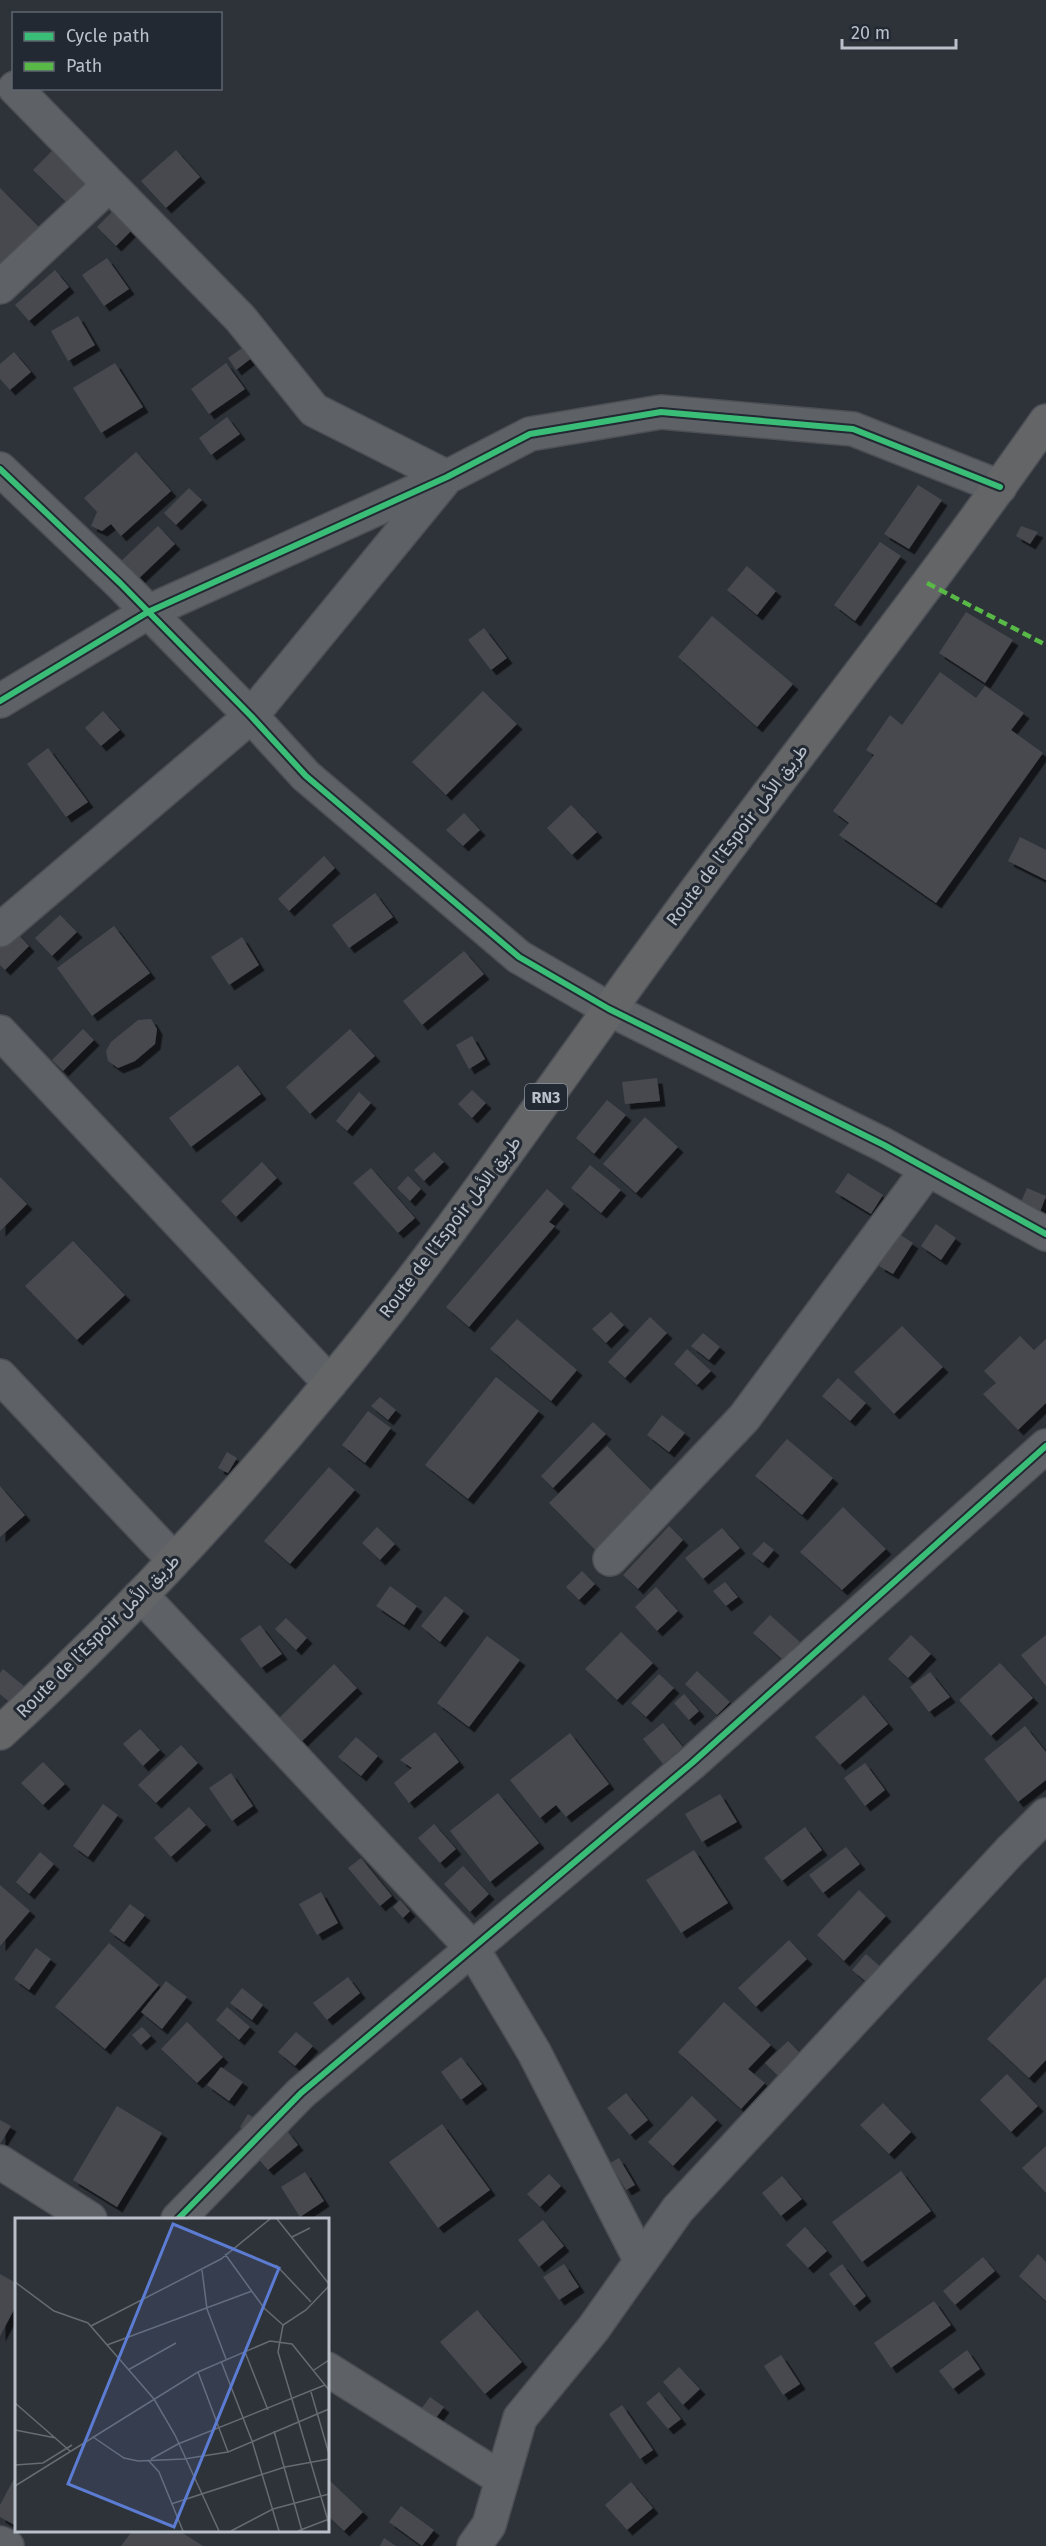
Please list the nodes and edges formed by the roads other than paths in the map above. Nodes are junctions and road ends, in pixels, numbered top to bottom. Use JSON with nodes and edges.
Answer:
{"nodes":[{"id":1,"x":0,"y":74,"type":"edge"},
{"id":2,"x":12,"y":86,"type":"edge"},
{"id":3,"x":16,"y":90,"type":"edge"},
{"id":4,"x":109,"y":185,"type":"junction"},
{"id":5,"x":0,"y":287,"type":"edge"},
{"id":6,"x":1046,"y":421,"type":"edge"},
{"id":7,"x":0,"y":469,"type":"edge"},
{"id":8,"x":447,"y":477,"type":"junction"},
{"id":9,"x":1000,"y":487,"type":"junction"},
{"id":10,"x":148,"y":612,"type":"junction"},
{"id":11,"x":0,"y":700,"type":"edge"},
{"id":12,"x":251,"y":716,"type":"junction"},
{"id":13,"x":0,"y":930,"type":"edge"},
{"id":14,"x":609,"y":1010,"type":"junction"},
{"id":15,"x":0,"y":1032,"type":"edge"},
{"id":16,"x":928,"y":1169,"type":"junction"},
{"id":17,"x":1046,"y":1234,"type":"edge"},
{"id":18,"x":0,"y":1376,"type":"edge"},
{"id":19,"x":330,"y":1383,"type":"junction"},
{"id":20,"x":1046,"y":1446,"type":"edge"},
{"id":21,"x":610,"y":1559,"type":"dead end"},
{"id":22,"x":174,"y":1560,"type":"junction"},
{"id":23,"x":142,"y":1596,"type":"junction"},
{"id":24,"x":3,"y":1725,"type":"edge"},
{"id":25,"x":1046,"y":1815,"type":"edge"},
{"id":26,"x":472,"y":1948,"type":"junction"},
{"id":27,"x":0,"y":2162,"type":"edge"},
{"id":28,"x":88,"y":2218,"type":"edge"},
{"id":29,"x":179,"y":2218,"type":"edge"},
{"id":30,"x":641,"y":2261,"type":"junction"},
{"id":31,"x":328,"y":2370,"type":"edge"},
{"id":32,"x":502,"y":2479,"type":"junction"},
{"id":33,"x":0,"y":2543,"type":"edge"},
{"id":34,"x":7,"y":2546,"type":"edge"},
{"id":35,"x":474,"y":2546,"type":"edge"}],
"edges":[{"from":1,"to":2,"type":"street"},
{"from":3,"to":4,"type":"street"},
{"from":4,"to":5,"type":"street"},
{"from":4,"to":8,"type":"street"},
{"from":6,"to":9,"type":"highway","name":"Route de l’Espoir طريق الأمل","number":"RN3"},
{"from":7,"to":10,"type":"street"},
{"from":8,"to":9,"type":"street"},
{"from":8,"to":10,"type":"street"},
{"from":8,"to":12,"type":"street"},
{"from":9,"to":14,"type":"highway","name":"Route de l’Espoir طريق الأمل","number":"RN3"},
{"from":10,"to":11,"type":"street"},
{"from":10,"to":12,"type":"street"},
{"from":12,"to":13,"type":"street"},
{"from":12,"to":14,"type":"street"},
{"from":14,"to":16,"type":"street"},
{"from":14,"to":19,"type":"highway","name":"Route de l’Espoir طريق الأمل","number":"RN3"},
{"from":15,"to":19,"type":"street"},
{"from":16,"to":17,"type":"street"},
{"from":16,"to":21,"type":"street"},
{"from":18,"to":22,"type":"street"},
{"from":19,"to":22,"type":"highway","name":"Route de l’Espoir طريق الأمل","number":"RN3"},
{"from":20,"to":26,"type":"street"},
{"from":22,"to":23,"type":"highway","name":"Route de l’Espoir طريق الأمل","number":"RN3"},
{"from":23,"to":24,"type":"highway","name":"Route de l’Espoir طريق الأمل","number":"RN3"},
{"from":23,"to":26,"type":"street"},
{"from":25,"to":30,"type":"street"},
{"from":26,"to":29,"type":"street"},
{"from":26,"to":30,"type":"street"},
{"from":27,"to":28,"type":"street"},
{"from":30,"to":32,"type":"street"},
{"from":31,"to":32,"type":"street"},
{"from":32,"to":35,"type":"street"},
{"from":33,"to":34,"type":"street"}]}
